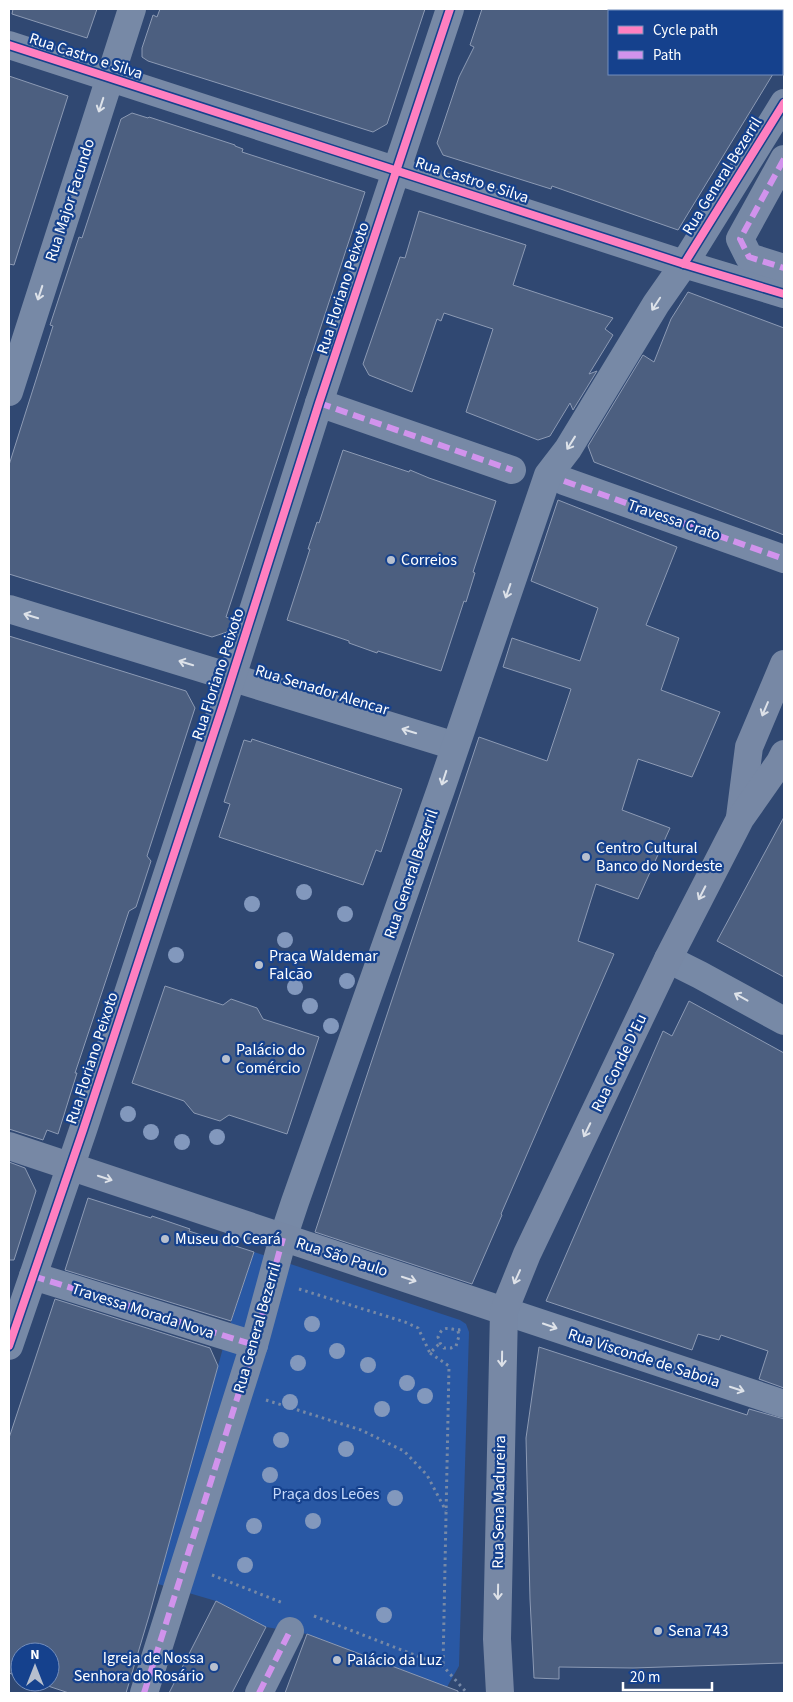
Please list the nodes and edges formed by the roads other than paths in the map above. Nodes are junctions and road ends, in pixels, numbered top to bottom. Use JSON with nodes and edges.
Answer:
{"nodes":[{"id":1,"x":132,"y":9,"type":"edge"},
{"id":2,"x":450,"y":9,"type":"edge"},
{"id":3,"x":9,"y":45,"type":"edge"},
{"id":4,"x":110,"y":78,"type":"junction"},
{"id":5,"x":784,"y":103,"type":"edge"},
{"id":6,"x":784,"y":159,"type":"edge"},
{"id":7,"x":397,"y":170,"type":"junction"},
{"id":8,"x":684,"y":264,"type":"junction"},
{"id":9,"x":784,"y":268,"type":"edge"},
{"id":10,"x":784,"y":294,"type":"edge"},
{"id":11,"x":9,"y":392,"type":"edge"},
{"id":12,"x":319,"y":403,"type":"junction"},
{"id":13,"x":512,"y":470,"type":"dead end"},
{"id":14,"x":564,"y":481,"type":"dead end"},
{"id":15,"x":784,"y":559,"type":"edge"},
{"id":16,"x":9,"y":609,"type":"edge"},
{"id":17,"x":784,"y":664,"type":"edge"},
{"id":18,"x":232,"y":676,"type":"junction"},
{"id":19,"x":455,"y":746,"type":"junction"},
{"id":20,"x":784,"y":754,"type":"edge"},
{"id":21,"x":740,"y":819,"type":"junction"},
{"id":22,"x":668,"y":959,"type":"junction"},
{"id":23,"x":784,"y":1021,"type":"edge"},
{"id":24,"x":9,"y":1146,"type":"edge"},
{"id":25,"x":70,"y":1167,"type":"junction"},
{"id":26,"x":283,"y":1238,"type":"junction"},
{"id":27,"x":33,"y":1276,"type":"junction"},
{"id":28,"x":504,"y":1311,"type":"junction"},
{"id":29,"x":254,"y":1345,"type":"junction"},
{"id":30,"x":9,"y":1346,"type":"edge"},
{"id":31,"x":784,"y":1404,"type":"edge"},
{"id":32,"x":290,"y":1631,"type":"dead end"},
{"id":33,"x":144,"y":1693,"type":"edge"},
{"id":34,"x":259,"y":1693,"type":"edge"},
{"id":35,"x":500,"y":1693,"type":"edge"}],
"edges":[{"from":1,"to":4,"type":"street","name":"Rua Major Facundo"},
{"from":2,"to":7,"type":"street","name":"Rua Floriano Peixoto"},
{"from":3,"to":4,"type":"street","name":"Rua Castro e Silva"},
{"from":4,"to":7,"type":"street","name":"Rua Castro e Silva"},
{"from":4,"to":11,"type":"street","name":"Rua Major Facundo","one_way":true},
{"from":5,"to":8,"type":"street","name":"Rua General Bezerril"},
{"from":6,"to":9,"type":"street"},
{"from":7,"to":8,"type":"street","name":"Rua Castro e Silva"},
{"from":7,"to":12,"type":"street","name":"Rua Floriano Peixoto"},
{"from":8,"to":10,"type":"street","name":"Rua Castro e Silva"},
{"from":8,"to":19,"type":"street","name":"Rua General Bezerril","one_way":true},
{"from":12,"to":13,"type":"street"},
{"from":12,"to":18,"type":"street","name":"Rua Floriano Peixoto"},
{"from":14,"to":15,"type":"street","name":"Travessa Crato"},
{"from":18,"to":16,"type":"street","name":"Rua Senador Alencar","one_way":true},
{"from":17,"to":21,"type":"main road","name":"Rua Conde D'Eu","one_way":true},
{"from":19,"to":18,"type":"street","name":"Rua Senador Alencar","one_way":true},
{"from":18,"to":25,"type":"street","name":"Rua Floriano Peixoto"},
{"from":19,"to":26,"type":"street","name":"Rua General Bezerril","one_way":true},
{"from":20,"to":21,"type":"main road","name":"Rua Conde D'Eu"},
{"from":21,"to":22,"type":"main road","name":"Rua Conde D'Eu","one_way":true},
{"from":23,"to":22,"type":"street","one_way":true},
{"from":22,"to":28,"type":"main road","name":"Rua Conde D'Eu","one_way":true},
{"from":24,"to":25,"type":"main road","name":"Rua São Paulo"},
{"from":25,"to":26,"type":"main road","name":"Rua São Paulo","one_way":true},
{"from":25,"to":27,"type":"street","name":"Rua Floriano Peixoto"},
{"from":26,"to":28,"type":"main road","name":"Rua São Paulo","one_way":true},
{"from":26,"to":29,"type":"street","name":"Rua General Bezerril"},
{"from":27,"to":29,"type":"street","name":"Travessa Morada Nova"},
{"from":27,"to":30,"type":"street","name":"Rua Floriano Peixoto"},
{"from":28,"to":31,"type":"street","name":"Rua Visconde de Saboia","one_way":true},
{"from":28,"to":35,"type":"main road","name":"Rua Sena Madureira","one_way":true},
{"from":29,"to":33,"type":"street","name":"Rua General Bezerril"},
{"from":32,"to":34,"type":"street"}]}
